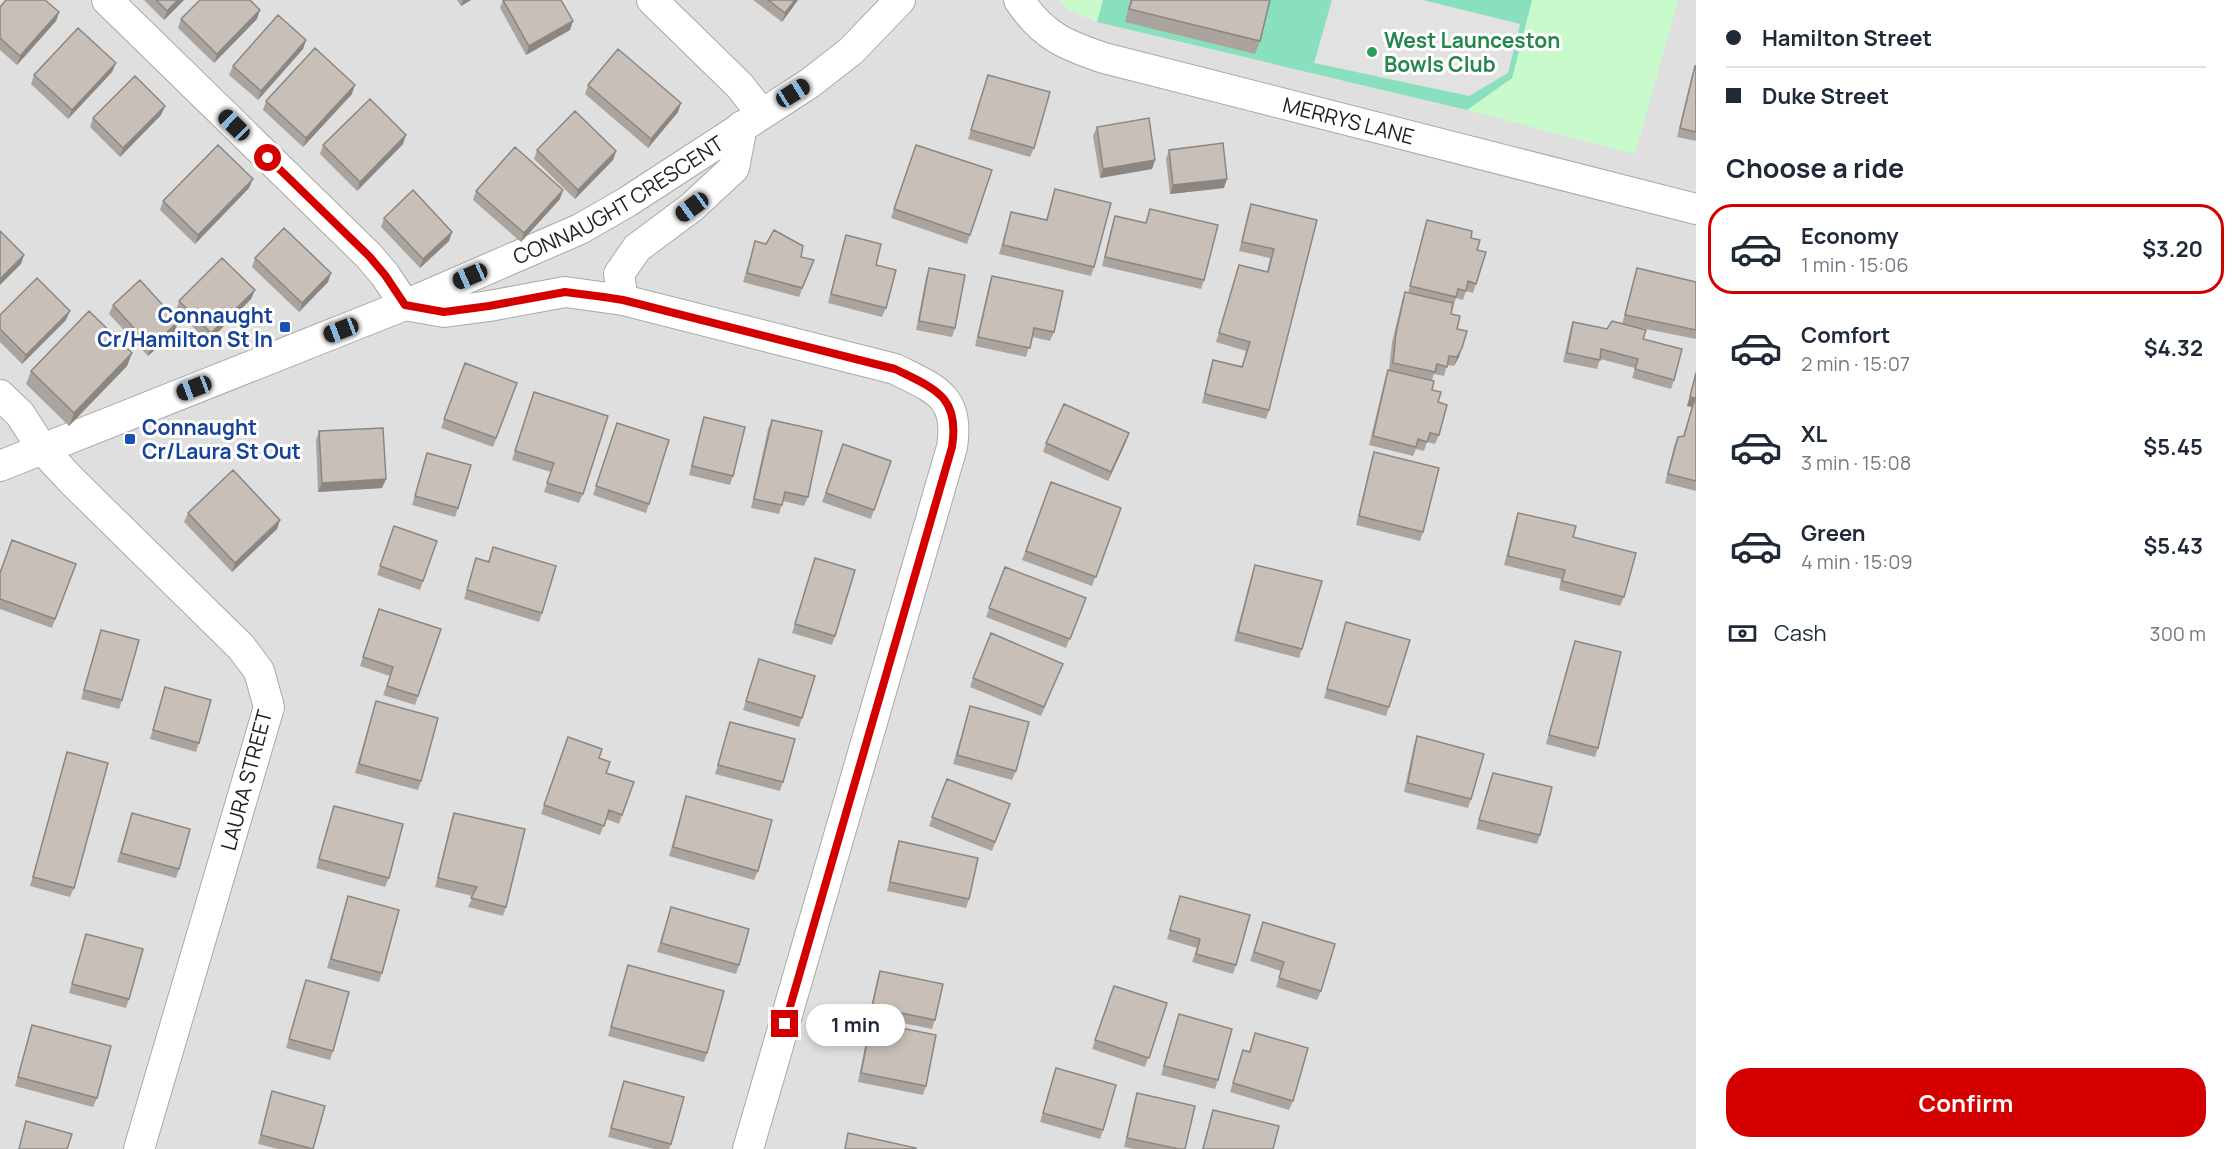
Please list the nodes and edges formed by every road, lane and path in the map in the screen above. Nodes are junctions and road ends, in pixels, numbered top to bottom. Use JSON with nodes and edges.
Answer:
{"nodes":[{"id":1,"x":107,"y":0,"type":"edge"},
{"id":2,"x":652,"y":0,"type":"edge"},
{"id":3,"x":900,"y":0,"type":"edge"},
{"id":4,"x":1019,"y":0,"type":"edge"},
{"id":5,"x":751,"y":120,"type":"junction"},
{"id":6,"x":1696,"y":209,"type":"edge"},
{"id":7,"x":623,"y":300,"type":"junction"},
{"id":8,"x":405,"y":305,"type":"junction"},
{"id":9,"x":0,"y":395,"type":"edge"},
{"id":10,"x":43,"y":450,"type":"junction"},
{"id":11,"x":0,"y":466,"type":"edge"},
{"id":12,"x":139,"y":1149,"type":"edge"},
{"id":13,"x":748,"y":1149,"type":"edge"}],
"edges":[{"from":1,"to":8,"type":"street"},
{"from":2,"to":5,"type":"street"},
{"from":3,"to":5,"type":"street","name":"CONNAUGHT CRESCENT"},
{"from":4,"to":6,"type":"street","name":"MERRYS LANE"},
{"from":5,"to":7,"type":"street"},
{"from":5,"to":8,"type":"street","name":"CONNAUGHT CRESCENT"},
{"from":7,"to":8,"type":"street"},
{"from":7,"to":13,"type":"street"},
{"from":8,"to":10,"type":"street","name":"CONNAUGHT CRESCENT"},
{"from":9,"to":10,"type":"street","name":"LAURA STREET"},
{"from":10,"to":11,"type":"street","name":"CONNAUGHT CRESCENT"},
{"from":10,"to":12,"type":"street","name":"LAURA STREET"}]}
